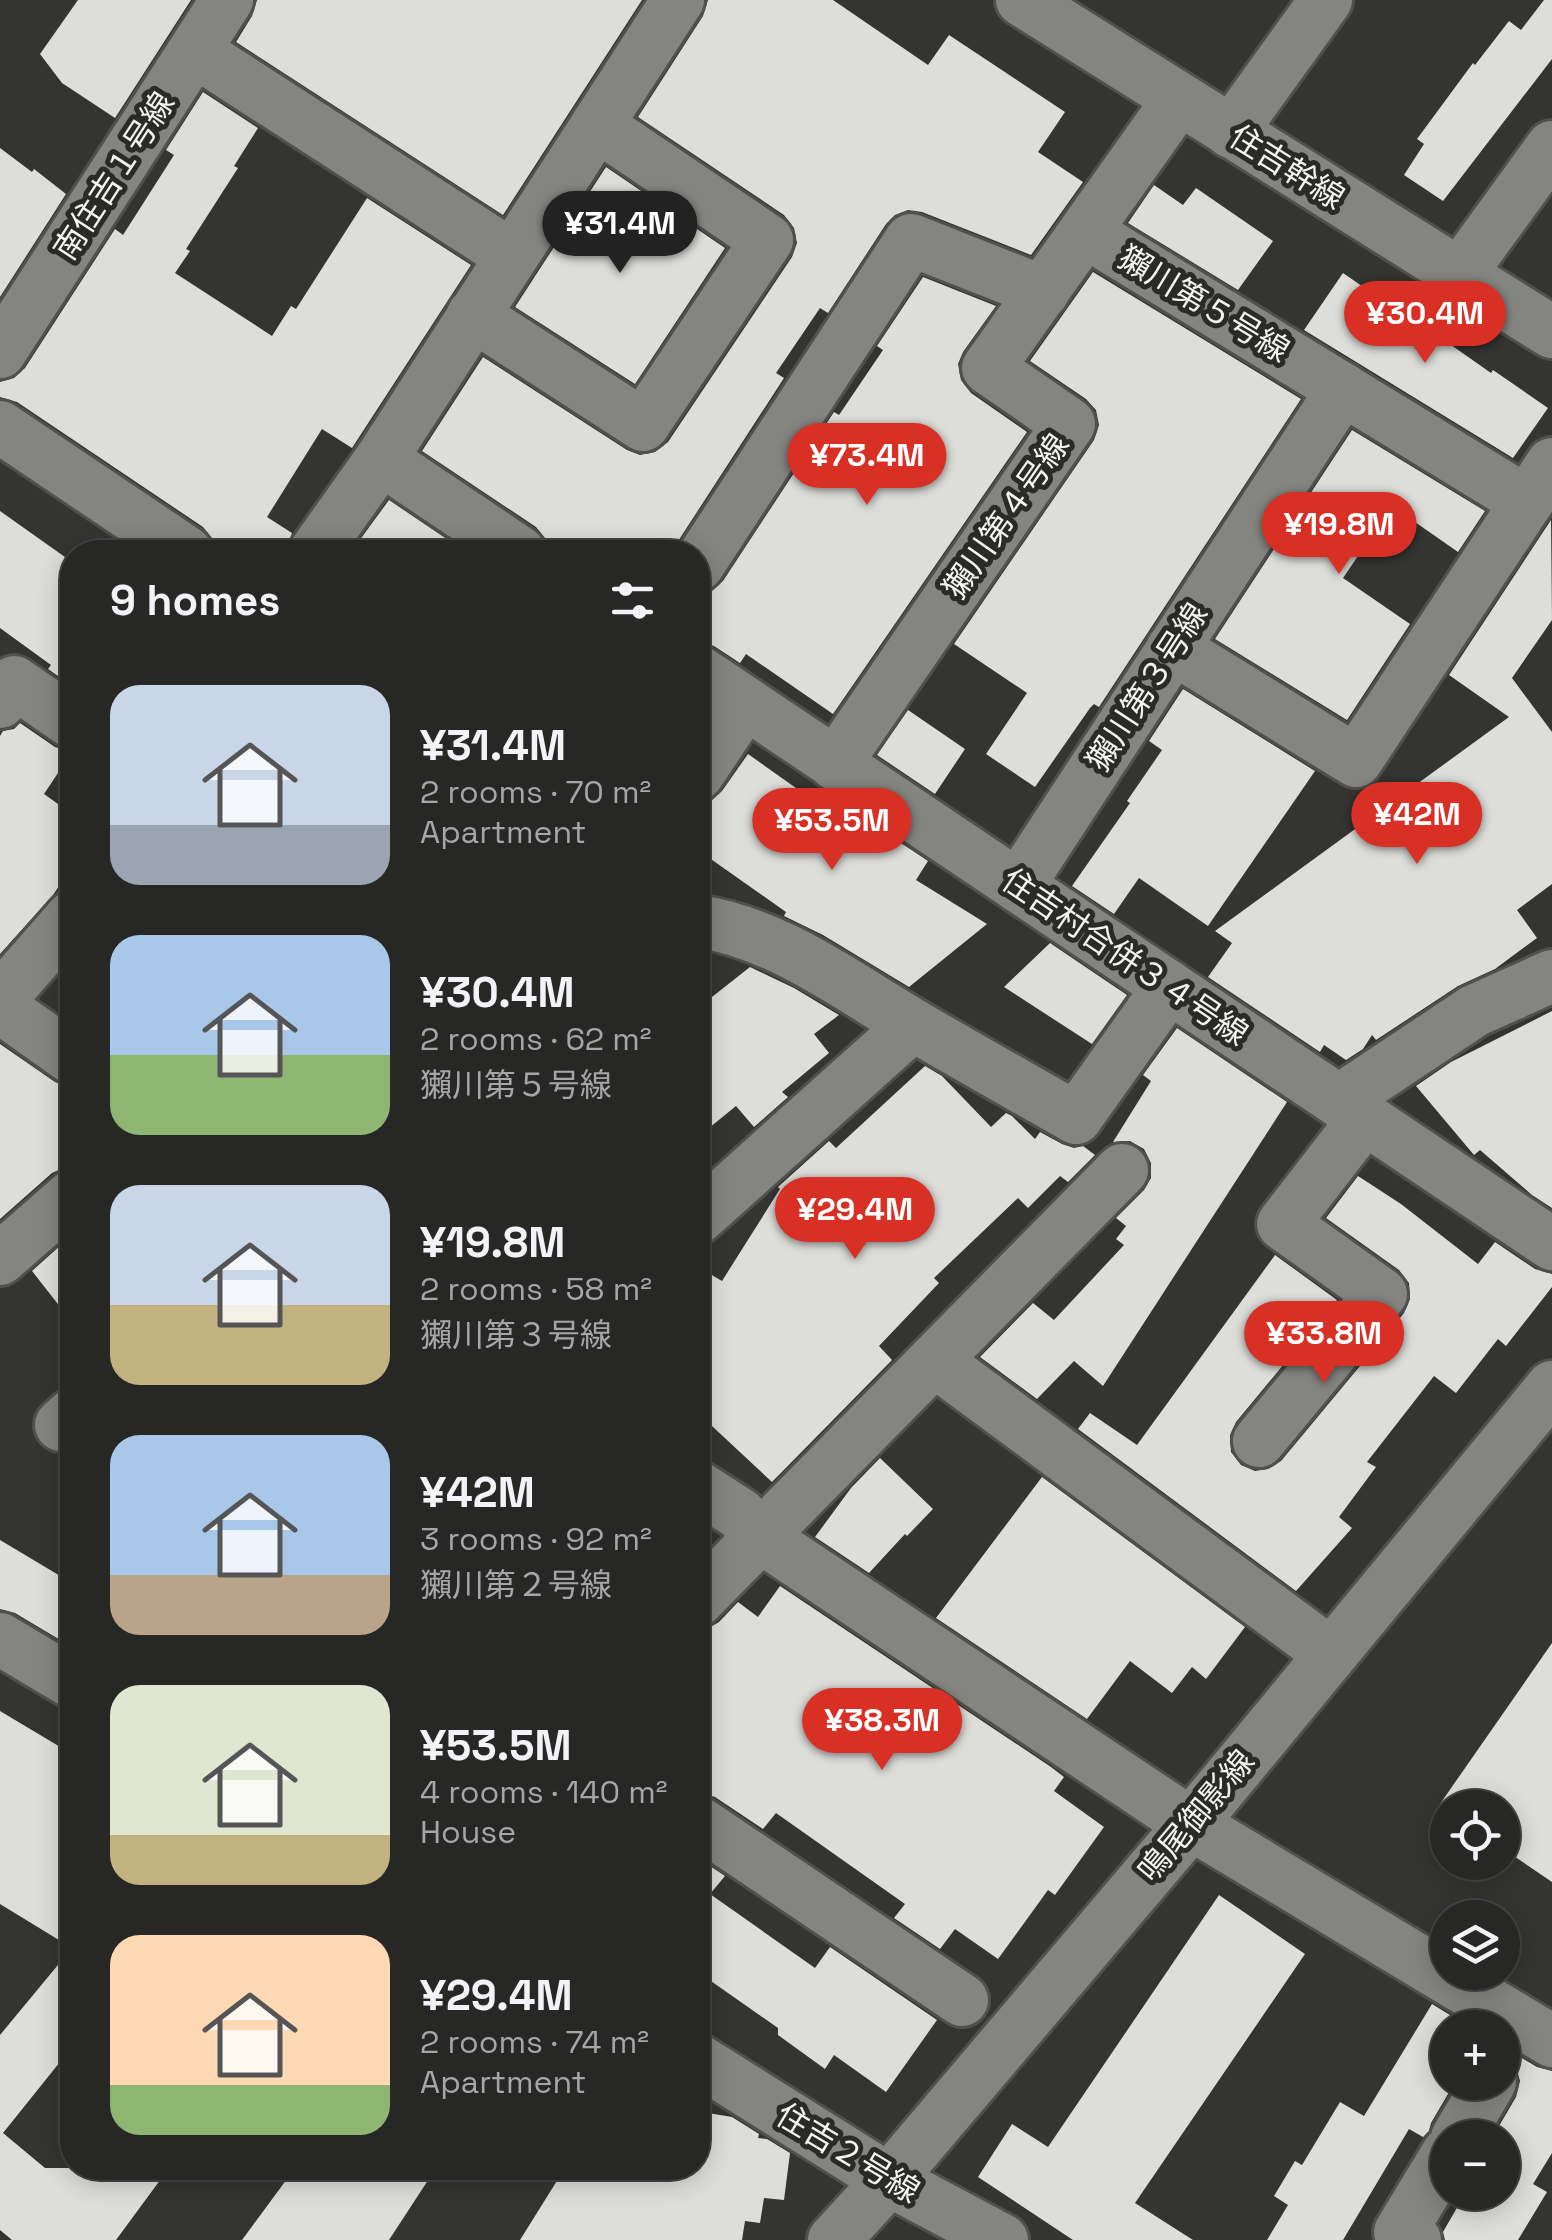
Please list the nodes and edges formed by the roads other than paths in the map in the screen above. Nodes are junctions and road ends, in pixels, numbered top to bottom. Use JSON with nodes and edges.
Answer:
{"nodes":[{"id":1,"x":228,"y":0,"type":"edge"},
{"id":2,"x":678,"y":0,"type":"edge"},
{"id":3,"x":1022,"y":0,"type":"edge"},
{"id":4,"x":1326,"y":0,"type":"edge"},
{"id":5,"x":195,"y":50,"type":"junction"},
{"id":6,"x":1179,"y":99,"type":"junction"},
{"id":7,"x":596,"y":125,"type":"junction"},
{"id":8,"x":1231,"y":132,"type":"junction"},
{"id":9,"x":1552,"y":146,"type":"edge"},
{"id":10,"x":1086,"y":232,"type":"junction"},
{"id":11,"x":512,"y":256,"type":"junction"},
{"id":12,"x":1459,"y":275,"type":"junction"},
{"id":13,"x":1042,"y":292,"type":"junction"},
{"id":14,"x":473,"y":315,"type":"junction"},
{"id":15,"x":1552,"y":332,"type":"edge"},
{"id":16,"x":0,"y":352,"type":"edge"},
{"id":17,"x":1342,"y":388,"type":"junction"},
{"id":18,"x":0,"y":428,"type":"edge"},
{"id":19,"x":381,"y":459,"type":"junction"},
{"id":20,"x":1540,"y":483,"type":"edge"},
{"id":21,"x":168,"y":540,"type":"edge"},
{"id":22,"x":324,"y":540,"type":"edge"},
{"id":23,"x":501,"y":540,"type":"edge"},
{"id":24,"x":710,"y":547,"type":"edge"},
{"id":25,"x":1174,"y":648,"type":"junction"},
{"id":26,"x":710,"y":679,"type":"edge"},
{"id":27,"x":0,"y":702,"type":"edge"},
{"id":28,"x":745,"y":703,"type":"junction"},
{"id":29,"x":60,"y":714,"type":"edge"},
{"id":30,"x":710,"y":756,"type":"edge"},
{"id":31,"x":835,"y":764,"type":"junction"},
{"id":32,"x":1018,"y":886,"type":"junction"},
{"id":33,"x":710,"y":923,"type":"edge"},
{"id":34,"x":60,"y":931,"type":"edge"},
{"id":35,"x":1552,"y":976,"type":"edge"},
{"id":36,"x":1169,"y":987,"type":"junction"},
{"id":37,"x":0,"y":999,"type":"edge"},
{"id":38,"x":0,"y":1007,"type":"edge"},
{"id":39,"x":913,"y":1025,"type":"junction"},
{"id":40,"x":60,"y":1050,"type":"edge"},
{"id":41,"x":1352,"y":1110,"type":"junction"},
{"id":42,"x":1122,"y":1170,"type":"dead end"},
{"id":43,"x":60,"y":1207,"type":"edge"},
{"id":44,"x":710,"y":1207,"type":"edge"},
{"id":45,"x":1552,"y":1244,"type":"edge"},
{"id":46,"x":0,"y":1260,"type":"edge"},
{"id":47,"x":935,"y":1362,"type":"junction"},
{"id":48,"x":1552,"y":1386,"type":"edge"},
{"id":49,"x":1259,"y":1441,"type":"dead end"},
{"id":50,"x":710,"y":1494,"type":"edge"},
{"id":51,"x":761,"y":1537,"type":"junction"},
{"id":52,"x":710,"y":1588,"type":"edge"},
{"id":53,"x":0,"y":1639,"type":"edge"},
{"id":54,"x":1331,"y":1654,"type":"junction"},
{"id":55,"x":60,"y":1675,"type":"edge"},
{"id":56,"x":1191,"y":1824,"type":"junction"},
{"id":57,"x":710,"y":1830,"type":"edge"},
{"id":58,"x":962,"y":2000,"type":"dead end"},
{"id":59,"x":1526,"y":2043,"type":"edge"},
{"id":60,"x":710,"y":2068,"type":"edge"},
{"id":61,"x":889,"y":2180,"type":"junction"},
{"id":62,"x":1430,"y":2183,"type":"edge"},
{"id":63,"x":834,"y":2240,"type":"edge"},
{"id":64,"x":1002,"y":2240,"type":"edge"},
{"id":65,"x":1415,"y":2240,"type":"edge"}],
"edges":[{"from":1,"to":5,"type":"street","name":"南住吉１号線"},
{"from":2,"to":7,"type":"street"},
{"from":3,"to":6,"type":"street","name":"住吉幹線"},
{"from":4,"to":8,"type":"street"},
{"from":5,"to":11,"type":"street"},
{"from":5,"to":16,"type":"street","name":"南住吉１号線"},
{"from":6,"to":8,"type":"street","name":"住吉幹線"},
{"from":6,"to":10,"type":"street","name":"獺川第４号線"},
{"from":7,"to":11,"type":"street"},
{"from":7,"to":14,"type":"street"},
{"from":8,"to":12,"type":"street","name":"住吉幹線"},
{"from":9,"to":12,"type":"street"},
{"from":10,"to":13,"type":"street","name":"獺川第４号線"},
{"from":10,"to":17,"type":"street","name":"獺川第５号線"},
{"from":11,"to":14,"type":"street"},
{"from":12,"to":15,"type":"street","name":"住吉幹線"},
{"from":13,"to":24,"type":"street"},
{"from":13,"to":31,"type":"street","name":"獺川第４号線"},
{"from":14,"to":19,"type":"street"},
{"from":17,"to":20,"type":"street","name":"獺川第５号線"},
{"from":17,"to":25,"type":"street","name":"獺川第３号線"},
{"from":18,"to":21,"type":"street"},
{"from":19,"to":22,"type":"street"},
{"from":19,"to":23,"type":"street"},
{"from":20,"to":25,"type":"street"},
{"from":25,"to":32,"type":"street","name":"獺川第３号線"},
{"from":26,"to":28,"type":"street","name":"住吉村合併３４号線"},
{"from":27,"to":29,"type":"street"},
{"from":28,"to":30,"type":"street"},
{"from":28,"to":31,"type":"street","name":"住吉村合併３４号線"},
{"from":31,"to":32,"type":"street","name":"住吉村合併３４号線"},
{"from":32,"to":36,"type":"street","name":"住吉村合併３４号線"},
{"from":33,"to":39,"type":"street"},
{"from":34,"to":37,"type":"street"},
{"from":35,"to":41,"type":"street"},
{"from":36,"to":39,"type":"street"},
{"from":36,"to":41,"type":"street","name":"住吉村合併３４号線"},
{"from":38,"to":40,"type":"street"},
{"from":39,"to":44,"type":"street"},
{"from":41,"to":45,"type":"street","name":"住吉村合併３４号線"},
{"from":41,"to":49,"type":"street"},
{"from":42,"to":47,"type":"street"},
{"from":43,"to":46,"type":"street"},
{"from":47,"to":51,"type":"street"},
{"from":47,"to":54,"type":"street"},
{"from":48,"to":54,"type":"street","name":"鳴尾御影線"},
{"from":50,"to":51,"type":"street"},
{"from":51,"to":52,"type":"street"},
{"from":51,"to":56,"type":"street"},
{"from":53,"to":55,"type":"street"},
{"from":54,"to":56,"type":"street","name":"鳴尾御影線"},
{"from":56,"to":59,"type":"street"},
{"from":56,"to":61,"type":"street","name":"鳴尾御影線"},
{"from":57,"to":58,"type":"street"},
{"from":60,"to":61,"type":"street","name":"住吉２号線"},
{"from":61,"to":63,"type":"street","name":"鳴尾御影線"},
{"from":61,"to":64,"type":"street","name":"住吉２号線"},
{"from":62,"to":65,"type":"street"}]}
